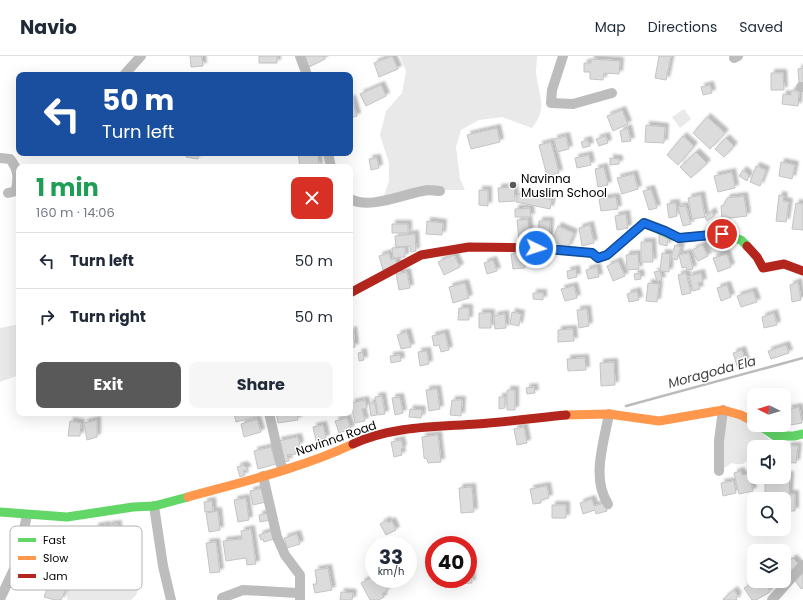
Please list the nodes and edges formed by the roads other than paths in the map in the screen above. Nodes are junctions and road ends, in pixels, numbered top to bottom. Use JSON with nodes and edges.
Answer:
{"nodes":[{"id":1,"x":141,"y":56,"type":"edge"},
{"id":2,"x":300,"y":56,"type":"edge"},
{"id":3,"x":563,"y":56,"type":"edge"},
{"id":4,"x":127,"y":72,"type":"edge"},
{"id":5,"x":306,"y":72,"type":"edge"},
{"id":6,"x":612,"y":93,"type":"dead end"},
{"id":7,"x":0,"y":158,"type":"edge"},
{"id":8,"x":16,"y":167,"type":"edge"},
{"id":9,"x":16,"y":191,"type":"edge"},
{"id":10,"x":440,"y":191,"type":"dead end"},
{"id":11,"x":8,"y":193,"type":"dead end"},
{"id":12,"x":353,"y":201,"type":"edge"},
{"id":13,"x":803,"y":272,"type":"edge"},
{"id":14,"x":353,"y":290,"type":"edge"},
{"id":15,"x":723,"y":410,"type":"junction"},
{"id":16,"x":609,"y":414,"type":"junction"},
{"id":17,"x":270,"y":416,"type":"edge"},
{"id":18,"x":747,"y":418,"type":"edge"},
{"id":19,"x":769,"y":432,"type":"edge"},
{"id":20,"x":803,"y":434,"type":"edge"},
{"id":21,"x":284,"y":469,"type":"junction"},
{"id":22,"x":719,"y":471,"type":"dead end"},
{"id":23,"x":263,"y":476,"type":"junction"},
{"id":24,"x":608,"y":504,"type":"dead end"},
{"id":25,"x":154,"y":506,"type":"junction"},
{"id":26,"x":0,"y":512,"type":"edge"},
{"id":27,"x":27,"y":515,"type":"junction"},
{"id":28,"x":25,"y":526,"type":"edge"},
{"id":29,"x":803,"y":565,"type":"edge"},
{"id":30,"x":10,"y":577,"type":"edge"},
{"id":31,"x":300,"y":595,"type":"edge"},
{"id":32,"x":222,"y":598,"type":"dead end"},
{"id":33,"x":0,"y":599,"type":"edge"},
{"id":34,"x":171,"y":600,"type":"edge"},
{"id":35,"x":772,"y":600,"type":"edge"}],
"edges":[{"from":1,"to":4,"type":"street"},
{"from":2,"to":5,"type":"street"},
{"from":3,"to":6,"type":"street"},
{"from":7,"to":8,"type":"street"},
{"from":9,"to":11,"type":"street"},
{"from":10,"to":12,"type":"street"},
{"from":13,"to":14,"type":"street"},
{"from":15,"to":16,"type":"street","name":"Navinna Road"},
{"from":15,"to":18,"type":"street","name":"Navinna Road"},
{"from":15,"to":22,"type":"street"},
{"from":16,"to":21,"type":"street","name":"Navinna Road"},
{"from":16,"to":24,"type":"street"},
{"from":17,"to":21,"type":"street"},
{"from":19,"to":20,"type":"street"},
{"from":21,"to":23,"type":"street","name":"Navinna Road"},
{"from":23,"to":25,"type":"street","name":"Navinna Road"},
{"from":23,"to":31,"type":"street"},
{"from":25,"to":27,"type":"street","name":"Navinna Road"},
{"from":25,"to":34,"type":"street"},
{"from":26,"to":27,"type":"street","name":"Navinna Road"},
{"from":27,"to":28,"type":"street"},
{"from":29,"to":35,"type":"street"},
{"from":30,"to":33,"type":"street"},
{"from":31,"to":32,"type":"street"}]}
